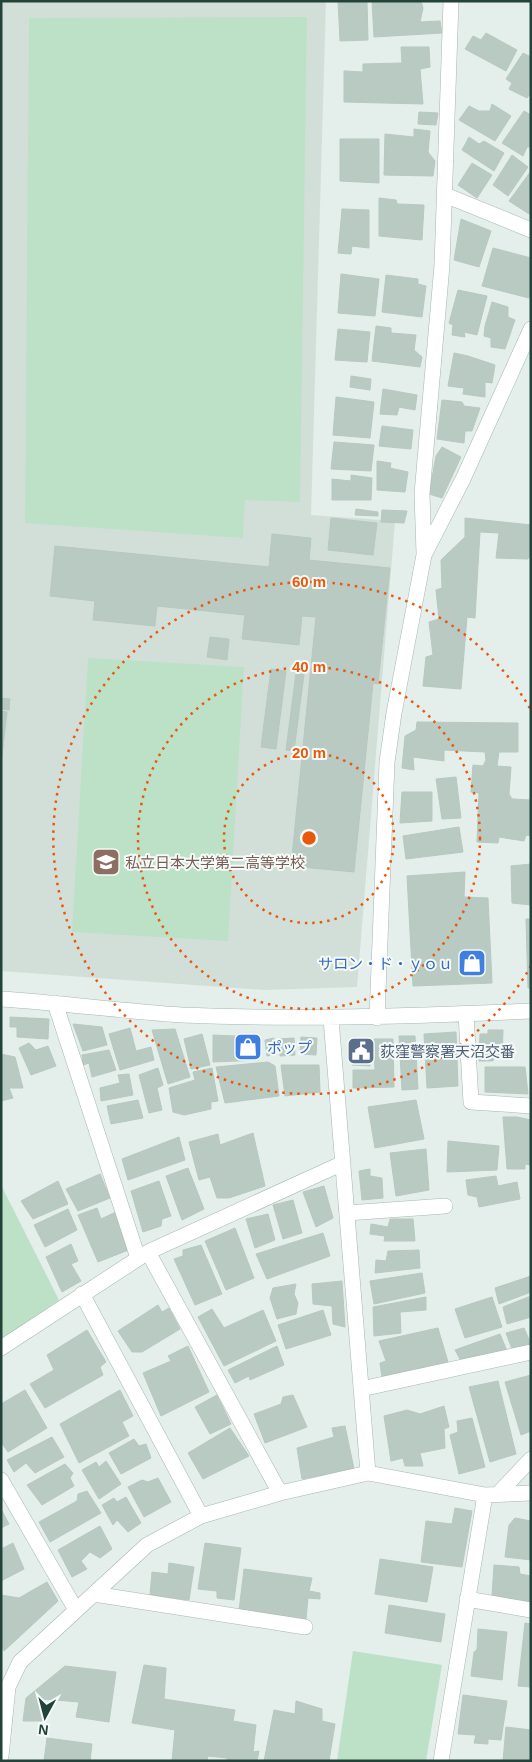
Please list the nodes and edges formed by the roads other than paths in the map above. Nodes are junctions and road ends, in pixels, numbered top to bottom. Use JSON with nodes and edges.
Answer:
{"nodes":[{"id":1,"x":451,"y":1,"type":"edge"},
{"id":2,"x":445,"y":195,"type":"junction"},
{"id":3,"x":531,"y":230,"type":"edge"},
{"id":4,"x":531,"y":329,"type":"edge"},
{"id":5,"x":424,"y":555,"type":"junction"},
{"id":6,"x":1,"y":999,"type":"edge"},
{"id":7,"x":56,"y":1003,"type":"junction"},
{"id":8,"x":531,"y":1011,"type":"edge"},
{"id":9,"x":466,"y":1014,"type":"junction"},
{"id":10,"x":377,"y":1018,"type":"junction"},
{"id":11,"x":331,"y":1019,"type":"junction"},
{"id":12,"x":531,"y":1106,"type":"edge"},
{"id":13,"x":343,"y":1163,"type":"junction"},
{"id":14,"x":445,"y":1206,"type":"dead end"},
{"id":15,"x":347,"y":1213,"type":"junction"},
{"id":16,"x":143,"y":1255,"type":"junction"},
{"id":17,"x":82,"y":1294,"type":"junction"},
{"id":18,"x":1,"y":1348,"type":"edge"},
{"id":19,"x":531,"y":1352,"type":"edge"},
{"id":20,"x":361,"y":1389,"type":"junction"},
{"id":21,"x":531,"y":1459,"type":"edge"},
{"id":22,"x":368,"y":1473,"type":"junction"},
{"id":23,"x":1,"y":1480,"type":"edge"},
{"id":24,"x":280,"y":1493,"type":"junction"},
{"id":25,"x":531,"y":1493,"type":"edge"},
{"id":26,"x":491,"y":1494,"type":"junction"},
{"id":27,"x":201,"y":1516,"type":"junction"},
{"id":28,"x":94,"y":1594,"type":"junction"},
{"id":29,"x":468,"y":1599,"type":"junction"},
{"id":30,"x":76,"y":1610,"type":"junction"},
{"id":31,"x":531,"y":1610,"type":"edge"},
{"id":32,"x":305,"y":1627,"type":"dead end"},
{"id":33,"x":1,"y":1756,"type":"edge"},
{"id":34,"x":441,"y":1761,"type":"edge"}],
"edges":[{"from":1,"to":2,"type":"street"},
{"from":2,"to":3,"type":"street"},
{"from":2,"to":5,"type":"street"},
{"from":4,"to":5,"type":"street"},
{"from":5,"to":10,"type":"street"},
{"from":6,"to":7,"type":"street"},
{"from":7,"to":11,"type":"street"},
{"from":7,"to":16,"type":"street"},
{"from":8,"to":9,"type":"street"},
{"from":9,"to":10,"type":"street"},
{"from":9,"to":12,"type":"street"},
{"from":10,"to":11,"type":"street"},
{"from":11,"to":13,"type":"street"},
{"from":13,"to":15,"type":"street"},
{"from":13,"to":16,"type":"street"},
{"from":14,"to":15,"type":"street"},
{"from":15,"to":20,"type":"street"},
{"from":16,"to":17,"type":"street"},
{"from":16,"to":24,"type":"street"},
{"from":17,"to":18,"type":"street"},
{"from":17,"to":27,"type":"street"},
{"from":19,"to":20,"type":"street"},
{"from":20,"to":22,"type":"street"},
{"from":21,"to":26,"type":"street"},
{"from":22,"to":24,"type":"street"},
{"from":22,"to":26,"type":"street"},
{"from":23,"to":30,"type":"street"},
{"from":24,"to":27,"type":"street"},
{"from":25,"to":26,"type":"street"},
{"from":26,"to":29,"type":"street"},
{"from":27,"to":28,"type":"street"},
{"from":28,"to":30,"type":"street"},
{"from":28,"to":32,"type":"street"},
{"from":29,"to":31,"type":"street"},
{"from":29,"to":34,"type":"street"},
{"from":30,"to":33,"type":"street"}]}
